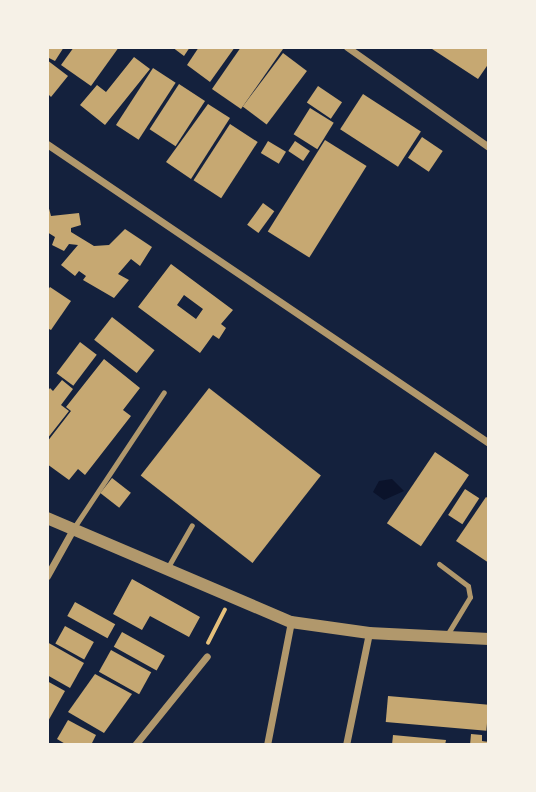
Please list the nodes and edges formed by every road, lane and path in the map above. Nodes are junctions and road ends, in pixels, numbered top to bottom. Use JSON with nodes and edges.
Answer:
{"nodes":[{"id":1,"x":346,"y":47,"type":"edge"},
{"id":2,"x":47,"y":144,"type":"edge"},
{"id":3,"x":489,"y":147,"type":"edge"},
{"id":4,"x":164,"y":392,"type":"dead end"},
{"id":5,"x":489,"y":443,"type":"edge"},
{"id":6,"x":47,"y":519,"type":"edge"},
{"id":7,"x":192,"y":525,"type":"dead end"},
{"id":8,"x":72,"y":531,"type":"junction"},
{"id":9,"x":439,"y":564,"type":"dead end"},
{"id":10,"x":166,"y":570,"type":"junction"},
{"id":11,"x":47,"y":576,"type":"edge"},
{"id":12,"x":232,"y":597,"type":"junction"},
{"id":13,"x":291,"y":622,"type":"junction"},
{"id":14,"x":369,"y":633,"type":"junction"},
{"id":15,"x":445,"y":637,"type":"junction"},
{"id":16,"x":489,"y":639,"type":"edge"},
{"id":17,"x":207,"y":656,"type":"joint"},
{"id":18,"x":135,"y":745,"type":"edge"},
{"id":19,"x":267,"y":745,"type":"edge"},
{"id":20,"x":346,"y":745,"type":"edge"}],
"edges":[{"from":1,"to":3,"type":"street"},
{"from":2,"to":5,"type":"street"},
{"from":4,"to":8,"type":"lane"},
{"from":6,"to":8,"type":"street"},
{"from":7,"to":10,"type":"lane"},
{"from":8,"to":10,"type":"street"},
{"from":8,"to":11,"type":"street"},
{"from":9,"to":15,"type":"lane"},
{"from":10,"to":12,"type":"street"},
{"from":12,"to":13,"type":"street"},
{"from":12,"to":17,"type":"path"},
{"from":13,"to":14,"type":"street"},
{"from":13,"to":19,"type":"street"},
{"from":14,"to":15,"type":"street"},
{"from":14,"to":20,"type":"street"},
{"from":15,"to":16,"type":"street"},
{"from":17,"to":18,"type":"street"}]}
